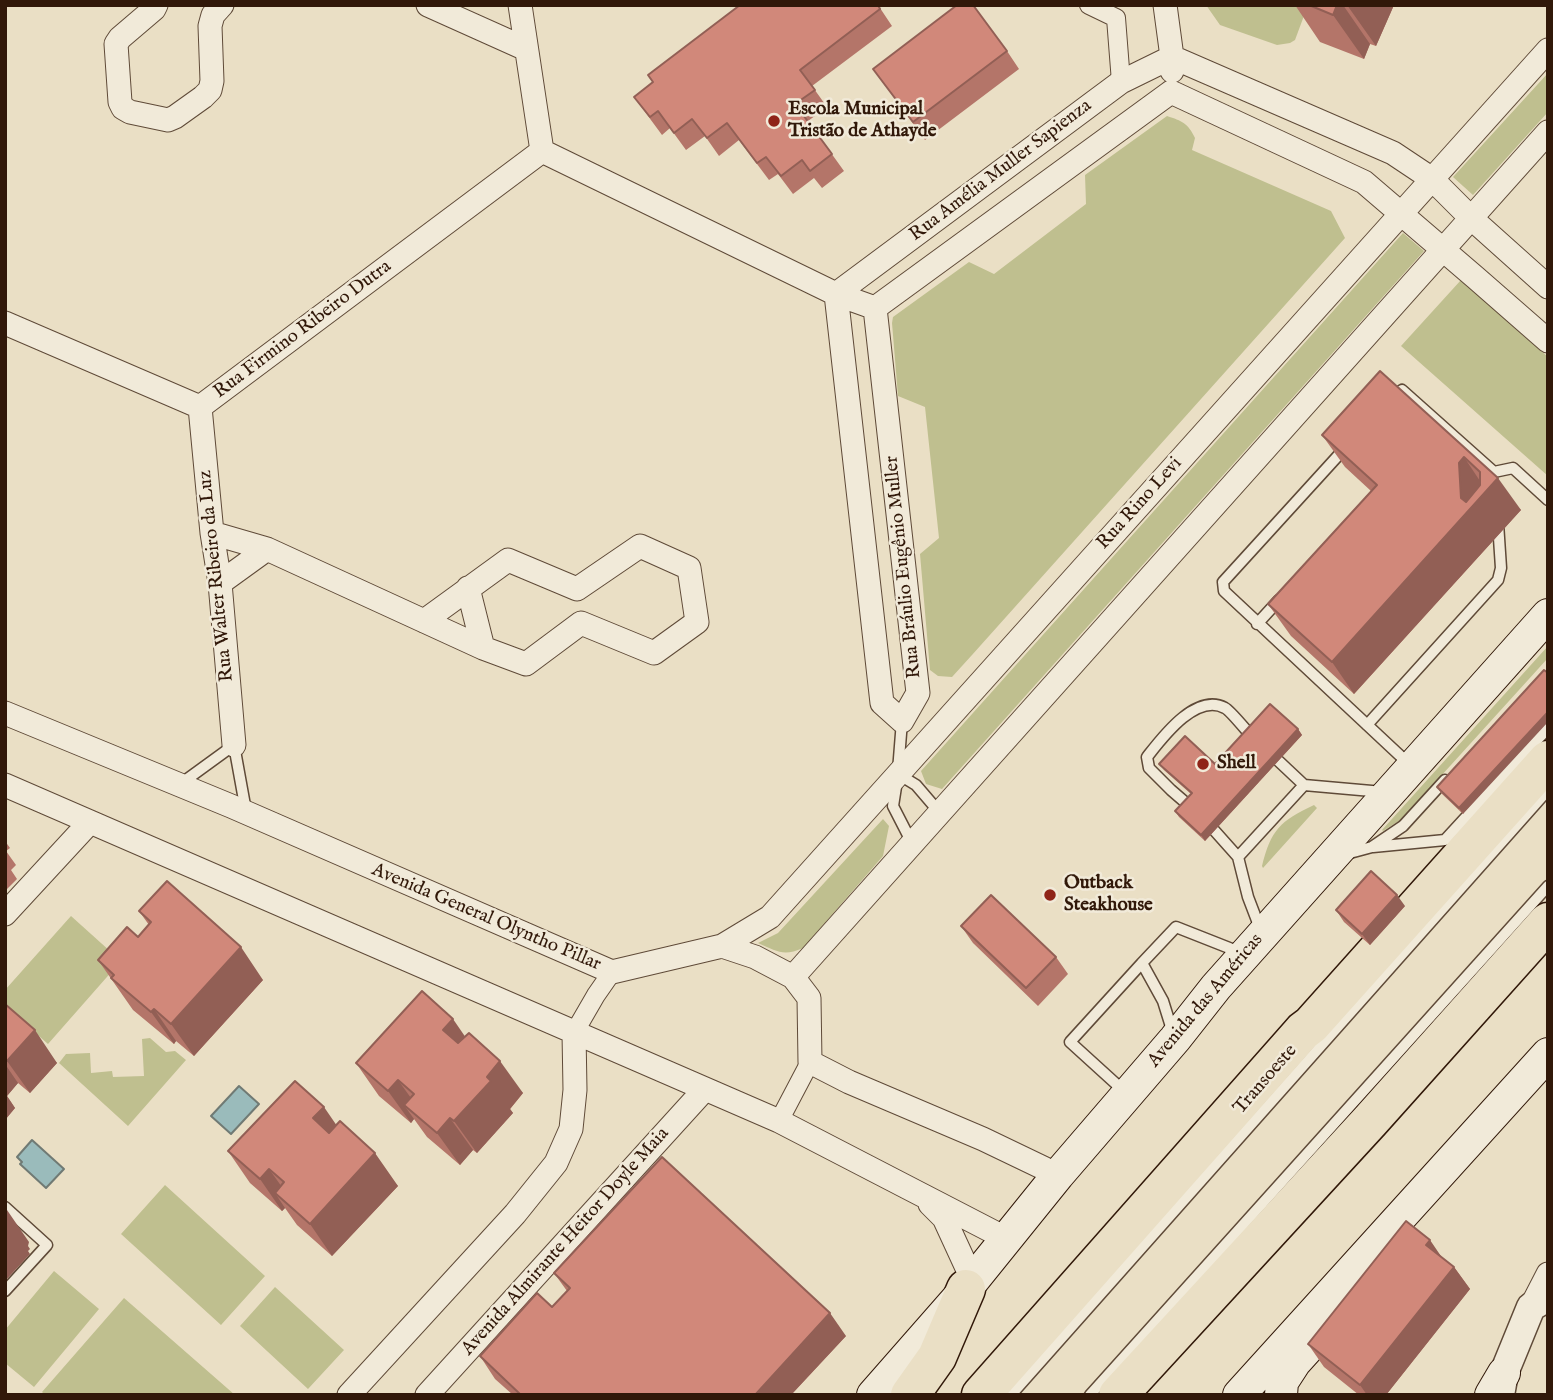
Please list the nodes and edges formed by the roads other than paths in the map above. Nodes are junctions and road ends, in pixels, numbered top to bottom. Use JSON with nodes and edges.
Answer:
{"nodes":[{"id":1,"x":156,"y":5,"type":"edge"},
{"id":2,"x":222,"y":5,"type":"edge"},
{"id":3,"x":428,"y":5,"type":"edge"},
{"id":4,"x":520,"y":5,"type":"edge"},
{"id":5,"x":1089,"y":5,"type":"edge"},
{"id":6,"x":1165,"y":5,"type":"edge"},
{"id":7,"x":526,"y":49,"type":"junction"},
{"id":8,"x":1548,"y":50,"type":"edge"},
{"id":9,"x":1172,"y":57,"type":"junction"},
{"id":10,"x":1121,"y":82,"type":"junction"},
{"id":11,"x":1171,"y":92,"type":"junction"},
{"id":12,"x":1548,"y":132,"type":"edge"},
{"id":13,"x":542,"y":151,"type":"junction"},
{"id":14,"x":1432,"y":179,"type":"junction"},
{"id":15,"x":1400,"y":214,"type":"junction"},
{"id":16,"x":1471,"y":218,"type":"junction"},
{"id":17,"x":1443,"y":250,"type":"junction"},
{"id":18,"x":1548,"y":287,"type":"edge"},
{"id":19,"x":836,"y":294,"type":"junction"},
{"id":20,"x":875,"y":307,"type":"junction"},
{"id":21,"x":5,"y":323,"type":"edge"},
{"id":22,"x":1548,"y":341,"type":"edge"},
{"id":23,"x":200,"y":407,"type":"junction"},
{"id":24,"x":1382,"y":407,"type":"edge"},
{"id":25,"x":1354,"y":438,"type":"edge"},
{"id":26,"x":1494,"y":472,"type":"junction"},
{"id":27,"x":1495,"y":486,"type":"edge"},
{"id":28,"x":1548,"y":500,"type":"edge"},
{"id":29,"x":1497,"y":513,"type":"edge"},
{"id":30,"x":212,"y":533,"type":"junction"},
{"id":31,"x":267,"y":549,"type":"junction"},
{"id":32,"x":220,"y":583,"type":"junction"},
{"id":33,"x":468,"y":588,"type":"junction"},
{"id":34,"x":1285,"y":593,"type":"edge"},
{"id":35,"x":1548,"y":615,"type":"edge"},
{"id":36,"x":424,"y":621,"type":"junction"},
{"id":37,"x":1257,"y":624,"type":"junction"},
{"id":38,"x":483,"y":648,"type":"junction"},
{"id":39,"x":5,"y":713,"type":"edge"},
{"id":40,"x":902,"y":721,"type":"junction"},
{"id":41,"x":1367,"y":725,"type":"junction"},
{"id":42,"x":1548,"y":728,"type":"edge"},
{"id":43,"x":234,"y":745,"type":"junction"},
{"id":44,"x":1548,"y":760,"type":"edge"},
{"id":45,"x":1412,"y":767,"type":"junction"},
{"id":46,"x":898,"y":774,"type":"junction"},
{"id":47,"x":1448,"y":776,"type":"edge"},
{"id":48,"x":5,"y":785,"type":"edge"},
{"id":49,"x":179,"y":785,"type":"junction"},
{"id":50,"x":1304,"y":785,"type":"junction"},
{"id":51,"x":1548,"y":790,"type":"edge"},
{"id":52,"x":1389,"y":792,"type":"junction"},
{"id":53,"x":246,"y":813,"type":"junction"},
{"id":54,"x":940,"y":813,"type":"junction"},
{"id":55,"x":90,"y":822,"type":"junction"},
{"id":56,"x":912,"y":843,"type":"junction"},
{"id":57,"x":1372,"y":847,"type":"junction"},
{"id":58,"x":1238,"y":857,"type":"junction"},
{"id":59,"x":1332,"y":857,"type":"junction"},
{"id":60,"x":1548,"y":886,"type":"edge"},
{"id":61,"x":5,"y":914,"type":"edge"},
{"id":62,"x":1546,"y":925,"type":"edge"},
{"id":63,"x":1253,"y":945,"type":"junction"},
{"id":64,"x":722,"y":946,"type":"junction"},
{"id":65,"x":1142,"y":963,"type":"junction"},
{"id":66,"x":612,"y":972,"type":"junction"},
{"id":67,"x":793,"y":977,"type":"junction"},
{"id":68,"x":574,"y":1033,"type":"junction"},
{"id":69,"x":1175,"y":1039,"type":"junction"},
{"id":70,"x":1548,"y":1055,"type":"edge"},
{"id":71,"x":810,"y":1062,"type":"junction"},
{"id":72,"x":705,"y":1089,"type":"junction"},
{"id":73,"x":1127,"y":1094,"type":"junction"},
{"id":74,"x":779,"y":1121,"type":"junction"},
{"id":75,"x":1058,"y":1175,"type":"junction"},
{"id":76,"x":920,"y":1194,"type":"junction"},
{"id":77,"x":5,"y":1207,"type":"edge"},
{"id":78,"x":1007,"y":1239,"type":"junction"},
{"id":79,"x":1548,"y":1274,"type":"edge"},
{"id":80,"x":969,"y":1285,"type":"junction"},
{"id":81,"x":5,"y":1291,"type":"edge"},
{"id":82,"x":1329,"y":1295,"type":"junction"},
{"id":83,"x":1540,"y":1302,"type":"edge"},
{"id":84,"x":1498,"y":1388,"type":"edge"},
{"id":85,"x":349,"y":1395,"type":"edge"},
{"id":86,"x":426,"y":1395,"type":"edge"},
{"id":87,"x":873,"y":1395,"type":"edge"},
{"id":88,"x":910,"y":1395,"type":"edge"},
{"id":89,"x":981,"y":1395,"type":"edge"},
{"id":90,"x":1011,"y":1395,"type":"edge"},
{"id":91,"x":1090,"y":1395,"type":"edge"},
{"id":92,"x":1118,"y":1395,"type":"edge"},
{"id":93,"x":1239,"y":1395,"type":"edge"},
{"id":94,"x":1281,"y":1395,"type":"edge"}],
"edges":[{"from":1,"to":2,"type":"street"},
{"from":3,"to":7,"type":"street"},
{"from":4,"to":7,"type":"street"},
{"from":5,"to":10,"type":"street"},
{"from":6,"to":9,"type":"street"},
{"from":7,"to":13,"type":"street"},
{"from":8,"to":14,"type":"street","name":"Rua Rino Levi"},
{"from":9,"to":10,"type":"street","name":"Rua Amélia Muller Sapienza"},
{"from":9,"to":11,"type":"street"},
{"from":9,"to":14,"type":"street"},
{"from":10,"to":19,"type":"street","name":"Rua Amélia Muller Sapienza"},
{"from":11,"to":15,"type":"street"},
{"from":11,"to":20,"type":"street","name":"Rua Amélia Muller Sapienza"},
{"from":12,"to":16,"type":"street"},
{"from":13,"to":19,"type":"street"},
{"from":13,"to":23,"type":"street","name":"Rua Firmino Ribeiro Dutra"},
{"from":14,"to":15,"type":"street","name":"Rua Rino Levi"},
{"from":14,"to":16,"type":"street"},
{"from":15,"to":17,"type":"street"},
{"from":15,"to":46,"type":"street","name":"Rua Rino Levi"},
{"from":16,"to":17,"type":"street"},
{"from":16,"to":18,"type":"street"},
{"from":17,"to":22,"type":"street"},
{"from":17,"to":54,"type":"street"},
{"from":19,"to":20,"type":"street"},
{"from":19,"to":40,"type":"street","name":"Rua Bráulio Eugênio Muller"},
{"from":20,"to":40,"type":"street","name":"Rua Bráulio Eugênio Muller"},
{"from":21,"to":23,"type":"street","name":"Rua Firmino Ribeiro Dutra"},
{"from":23,"to":30,"type":"street","name":"Rua Walter Ribeiro da Luz"},
{"from":24,"to":26,"type":"lane"},
{"from":25,"to":37,"type":"lane"},
{"from":26,"to":27,"type":"lane"},
{"from":26,"to":28,"type":"lane"},
{"from":29,"to":41,"type":"lane"},
{"from":30,"to":31,"type":"street"},
{"from":30,"to":32,"type":"street","name":"Rua Walter Ribeiro da Luz"},
{"from":31,"to":32,"type":"street"},
{"from":31,"to":36,"type":"street"},
{"from":32,"to":43,"type":"street","name":"Rua Walter Ribeiro da Luz"},
{"from":33,"to":36,"type":"street"},
{"from":33,"to":38,"type":"street"},
{"from":33,"to":38,"type":"street"},
{"from":34,"to":37,"type":"lane"},
{"from":35,"to":45,"type":"main road","name":"Avenida das Américas"},
{"from":36,"to":38,"type":"street"},
{"from":37,"to":41,"type":"lane"},
{"from":39,"to":49,"type":"street","name":"Avenida General Olyntho Pillar"},
{"from":40,"to":46,"type":"lane"},
{"from":41,"to":45,"type":"lane"},
{"from":42,"to":57,"type":"lane"},
{"from":43,"to":49,"type":"lane"},
{"from":43,"to":53,"type":"lane"},
{"from":44,"to":89,"type":"highway"},
{"from":45,"to":52,"type":"main road","name":"Avenida das Américas"},
{"from":46,"to":54,"type":"lane"},
{"from":46,"to":56,"type":"lane"},
{"from":46,"to":64,"type":"street","name":"Rua Rino Levi"},
{"from":47,"to":57,"type":"lane"},
{"from":48,"to":55,"type":"street"},
{"from":49,"to":53,"type":"street","name":"Avenida General Olyntho Pillar"},
{"from":50,"to":52,"type":"lane"},
{"from":50,"to":58,"type":"lane"},
{"from":50,"to":58,"type":"lane"},
{"from":51,"to":90,"type":"lane","name":"Transoeste"},
{"from":52,"to":59,"type":"main road","name":"Avenida das Américas"},
{"from":53,"to":66,"type":"street","name":"Avenida General Olyntho Pillar"},
{"from":54,"to":56,"type":"street"},
{"from":55,"to":61,"type":"street"},
{"from":55,"to":68,"type":"street"},
{"from":56,"to":67,"type":"street"},
{"from":57,"to":59,"type":"lane"},
{"from":58,"to":63,"type":"lane"},
{"from":59,"to":63,"type":"main road","name":"Avenida das Américas"},
{"from":60,"to":91,"type":"lane"},
{"from":62,"to":92,"type":"highway"},
{"from":63,"to":65,"type":"lane"},
{"from":63,"to":69,"type":"main road","name":"Avenida das Américas"},
{"from":64,"to":66,"type":"street","name":"Avenida General Olyntho Pillar"},
{"from":64,"to":67,"type":"street"},
{"from":65,"to":69,"type":"lane"},
{"from":65,"to":73,"type":"lane"},
{"from":66,"to":68,"type":"street"},
{"from":67,"to":71,"type":"street"},
{"from":68,"to":72,"type":"street"},
{"from":68,"to":85,"type":"street"},
{"from":69,"to":73,"type":"main road","name":"Avenida das Américas"},
{"from":70,"to":82,"type":"main road"},
{"from":71,"to":74,"type":"street"},
{"from":71,"to":75,"type":"street"},
{"from":72,"to":74,"type":"street"},
{"from":72,"to":86,"type":"street","name":"Avenida Almirante Heitor Doyle Maia"},
{"from":73,"to":75,"type":"main road","name":"Avenida das Américas"},
{"from":74,"to":76,"type":"street"},
{"from":75,"to":78,"type":"main road","name":"Avenida das Américas"},
{"from":76,"to":78,"type":"street"},
{"from":76,"to":80,"type":"street"},
{"from":77,"to":81,"type":"lane"},
{"from":78,"to":80,"type":"main road","name":"Avenida das Américas"},
{"from":79,"to":83,"type":"street"},
{"from":80,"to":87,"type":"main road","name":"Avenida das Américas"},
{"from":80,"to":88,"type":"highway"},
{"from":82,"to":93,"type":"main road"},
{"from":82,"to":94,"type":"main road"},
{"from":83,"to":84,"type":"street"}]}
